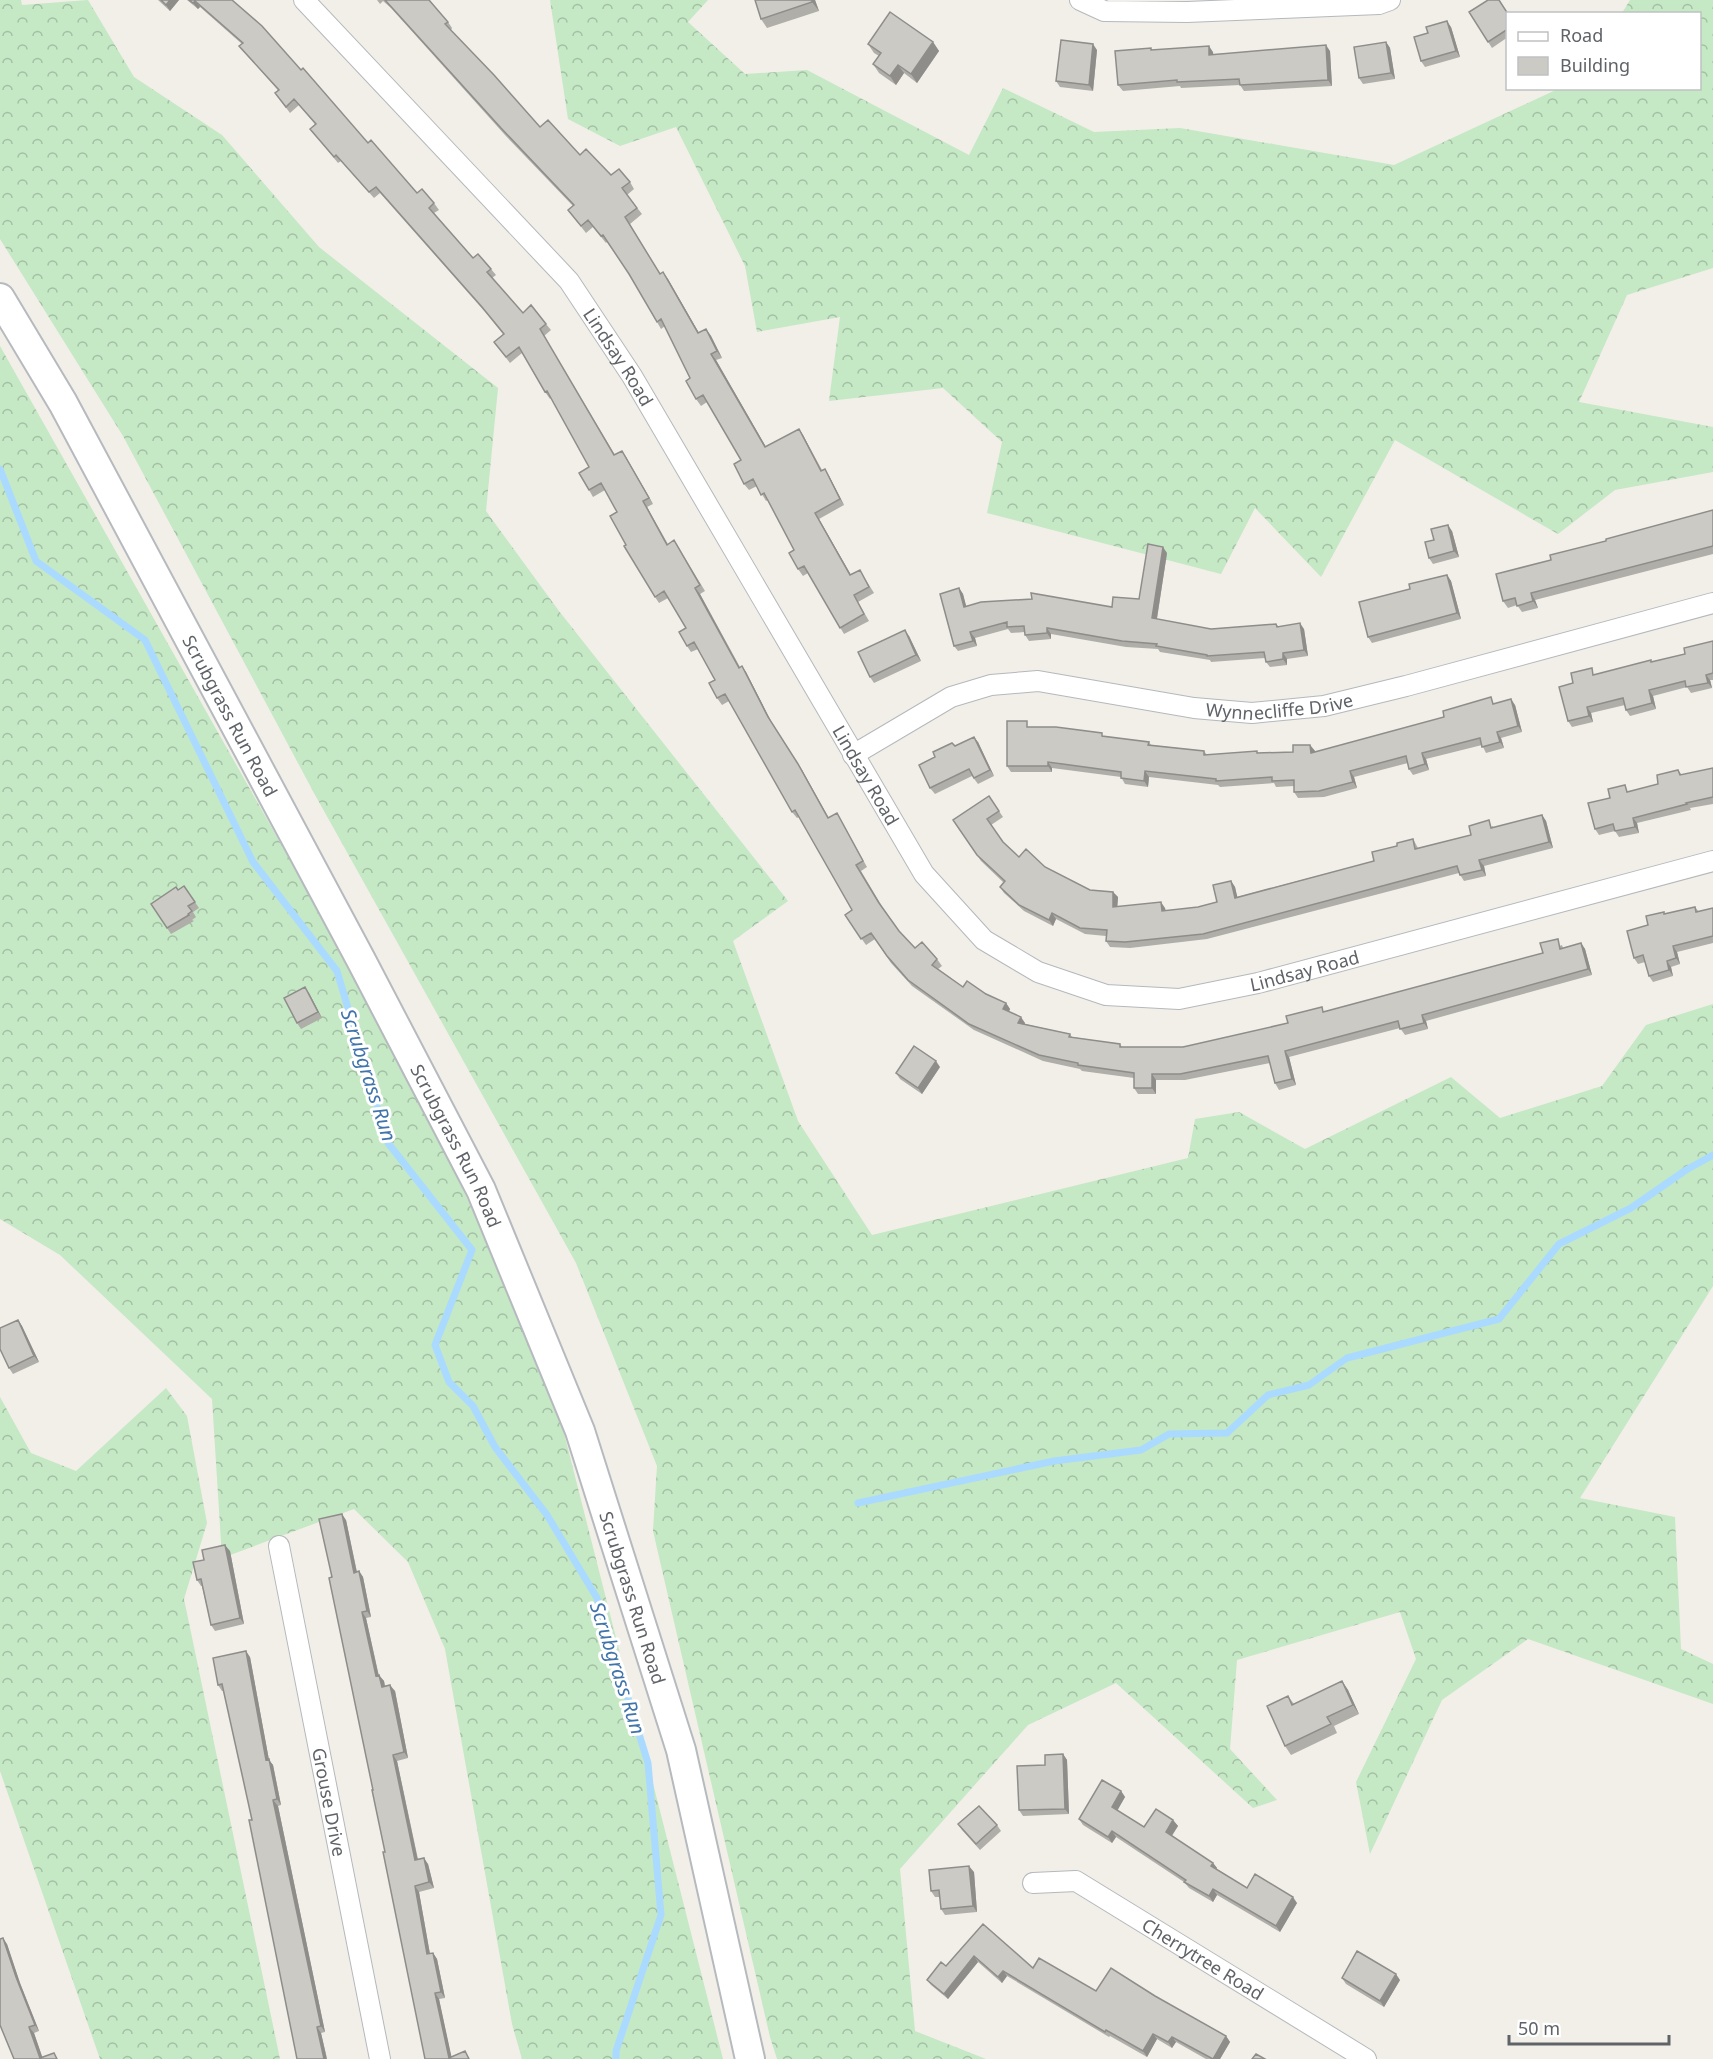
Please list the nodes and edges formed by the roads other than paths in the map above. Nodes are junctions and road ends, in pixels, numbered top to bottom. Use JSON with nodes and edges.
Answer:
{"nodes":[{"id":1,"x":304,"y":0,"type":"edge"},
{"id":2,"x":1080,"y":0,"type":"edge"},
{"id":3,"x":1390,"y":0,"type":"edge"},
{"id":4,"x":0,"y":298,"type":"edge"},
{"id":5,"x":1713,"y":603,"type":"edge"},
{"id":6,"x":853,"y":755,"type":"junction"},
{"id":7,"x":1713,"y":861,"type":"edge"},
{"id":8,"x":279,"y":1546,"type":"dead end"},
{"id":9,"x":1033,"y":1883,"type":"dead end"},
{"id":10,"x":380,"y":2059,"type":"edge"},
{"id":11,"x":750,"y":2059,"type":"edge"},
{"id":12,"x":1366,"y":2059,"type":"edge"}],
"edges":[{"from":1,"to":6,"type":"street","name":"Lindsay Road"},
{"from":2,"to":3,"type":"street"},
{"from":4,"to":11,"type":"street","name":"Scrubgrass Run Road"},
{"from":5,"to":6,"type":"street","name":"Wynnecliffe Drive"},
{"from":6,"to":7,"type":"street","name":"Lindsay Road"},
{"from":8,"to":10,"type":"street","name":"Grouse Drive"},
{"from":9,"to":12,"type":"street","name":"Cherrytree Road"}]}
